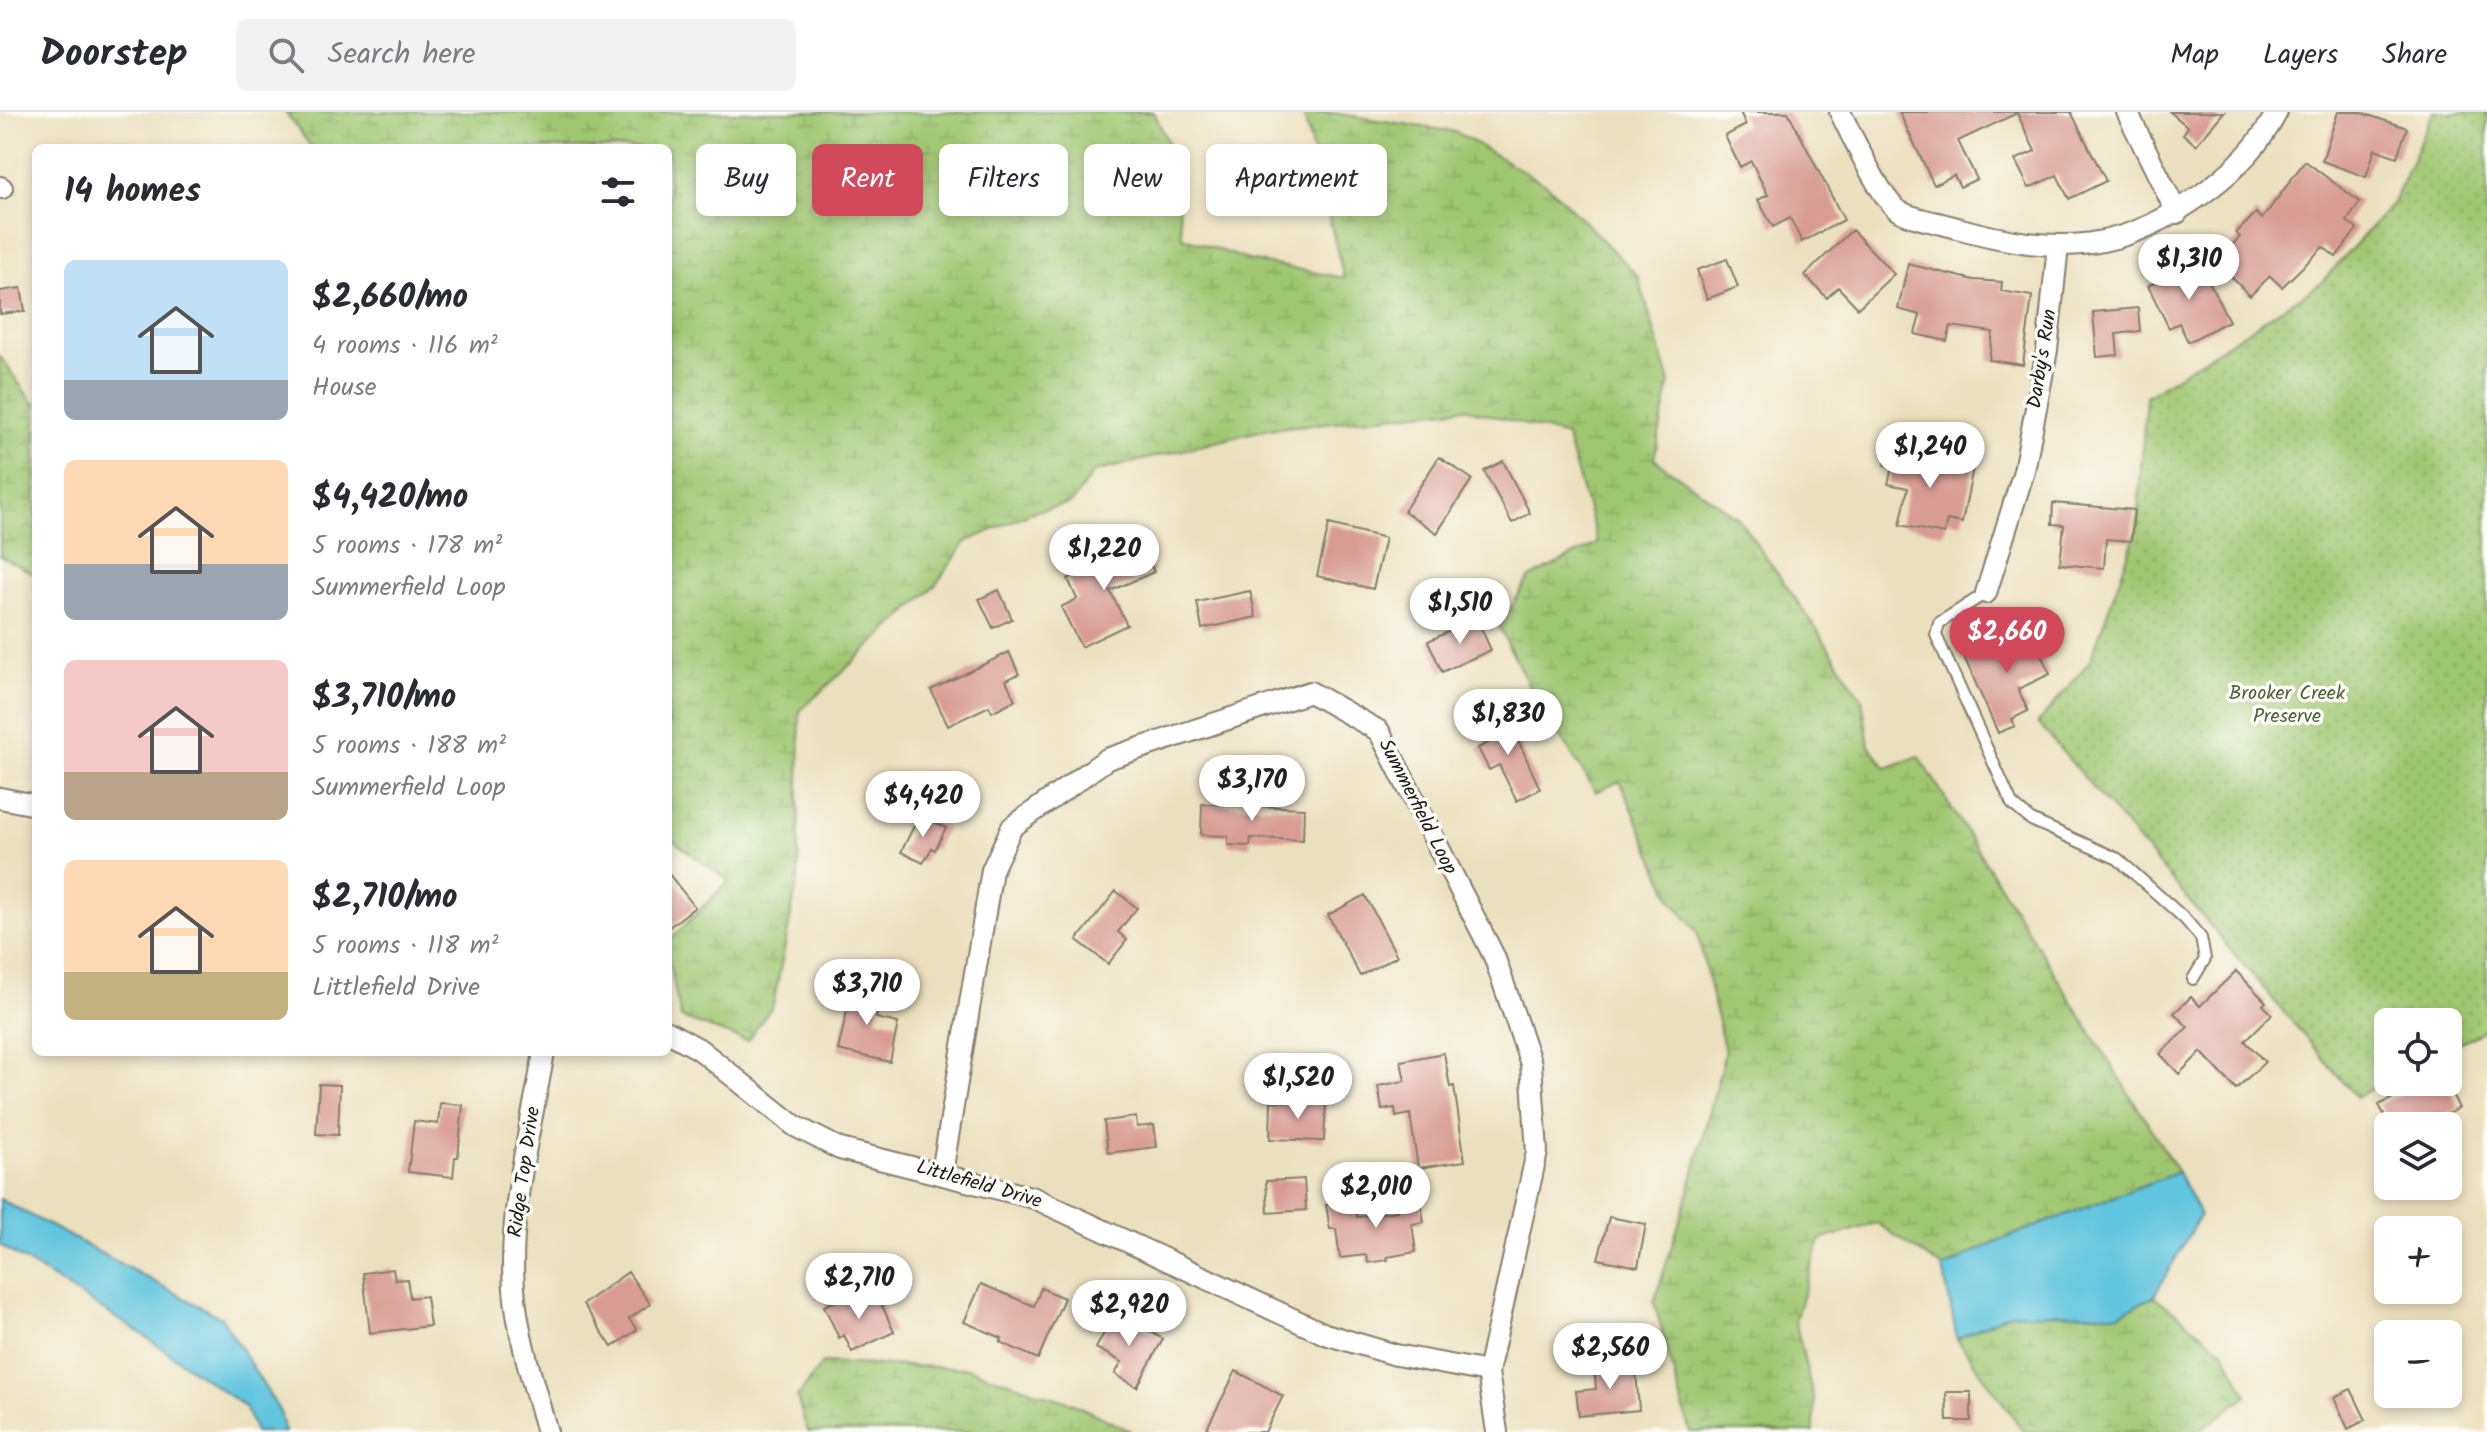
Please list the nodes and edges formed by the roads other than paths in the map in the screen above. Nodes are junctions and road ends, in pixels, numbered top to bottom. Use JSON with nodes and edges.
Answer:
{"nodes":[{"id":1,"x":1840,"y":112,"type":"edge"},
{"id":2,"x":2127,"y":112,"type":"edge"},
{"id":3,"x":2277,"y":112,"type":"edge"},
{"id":4,"x":2177,"y":213,"type":"junction"},
{"id":5,"x":2058,"y":246,"type":"junction"},
{"id":6,"x":1986,"y":593,"type":"joint"},
{"id":7,"x":0,"y":798,"type":"edge"},
{"id":8,"x":32,"y":804,"type":"edge"},
{"id":9,"x":2193,"y":979,"type":"dead end"},
{"id":10,"x":672,"y":1034,"type":"edge"},
{"id":11,"x":543,"y":1056,"type":"edge"},
{"id":12,"x":942,"y":1173,"type":"junction"},
{"id":13,"x":1488,"y":1372,"type":"junction"},
{"id":14,"x":547,"y":1432,"type":"edge"},
{"id":15,"x":1497,"y":1432,"type":"edge"}],
"edges":[{"from":1,"to":5,"type":"street"},
{"from":2,"to":4,"type":"street"},
{"from":3,"to":4,"type":"street"},
{"from":4,"to":5,"type":"street"},
{"from":5,"to":6,"type":"street","name":"Darby's Run"},
{"from":6,"to":9,"type":"lane"},
{"from":7,"to":8,"type":"street"},
{"from":10,"to":12,"type":"street","name":"Littlefield Drive"},
{"from":11,"to":14,"type":"street","name":"Ridge Top Drive"},
{"from":12,"to":13,"type":"street","name":"Littlefield Drive"},
{"from":12,"to":13,"type":"street","name":"Summerfield Loop"},
{"from":13,"to":15,"type":"street","name":"Summerfield Loop"}]}
